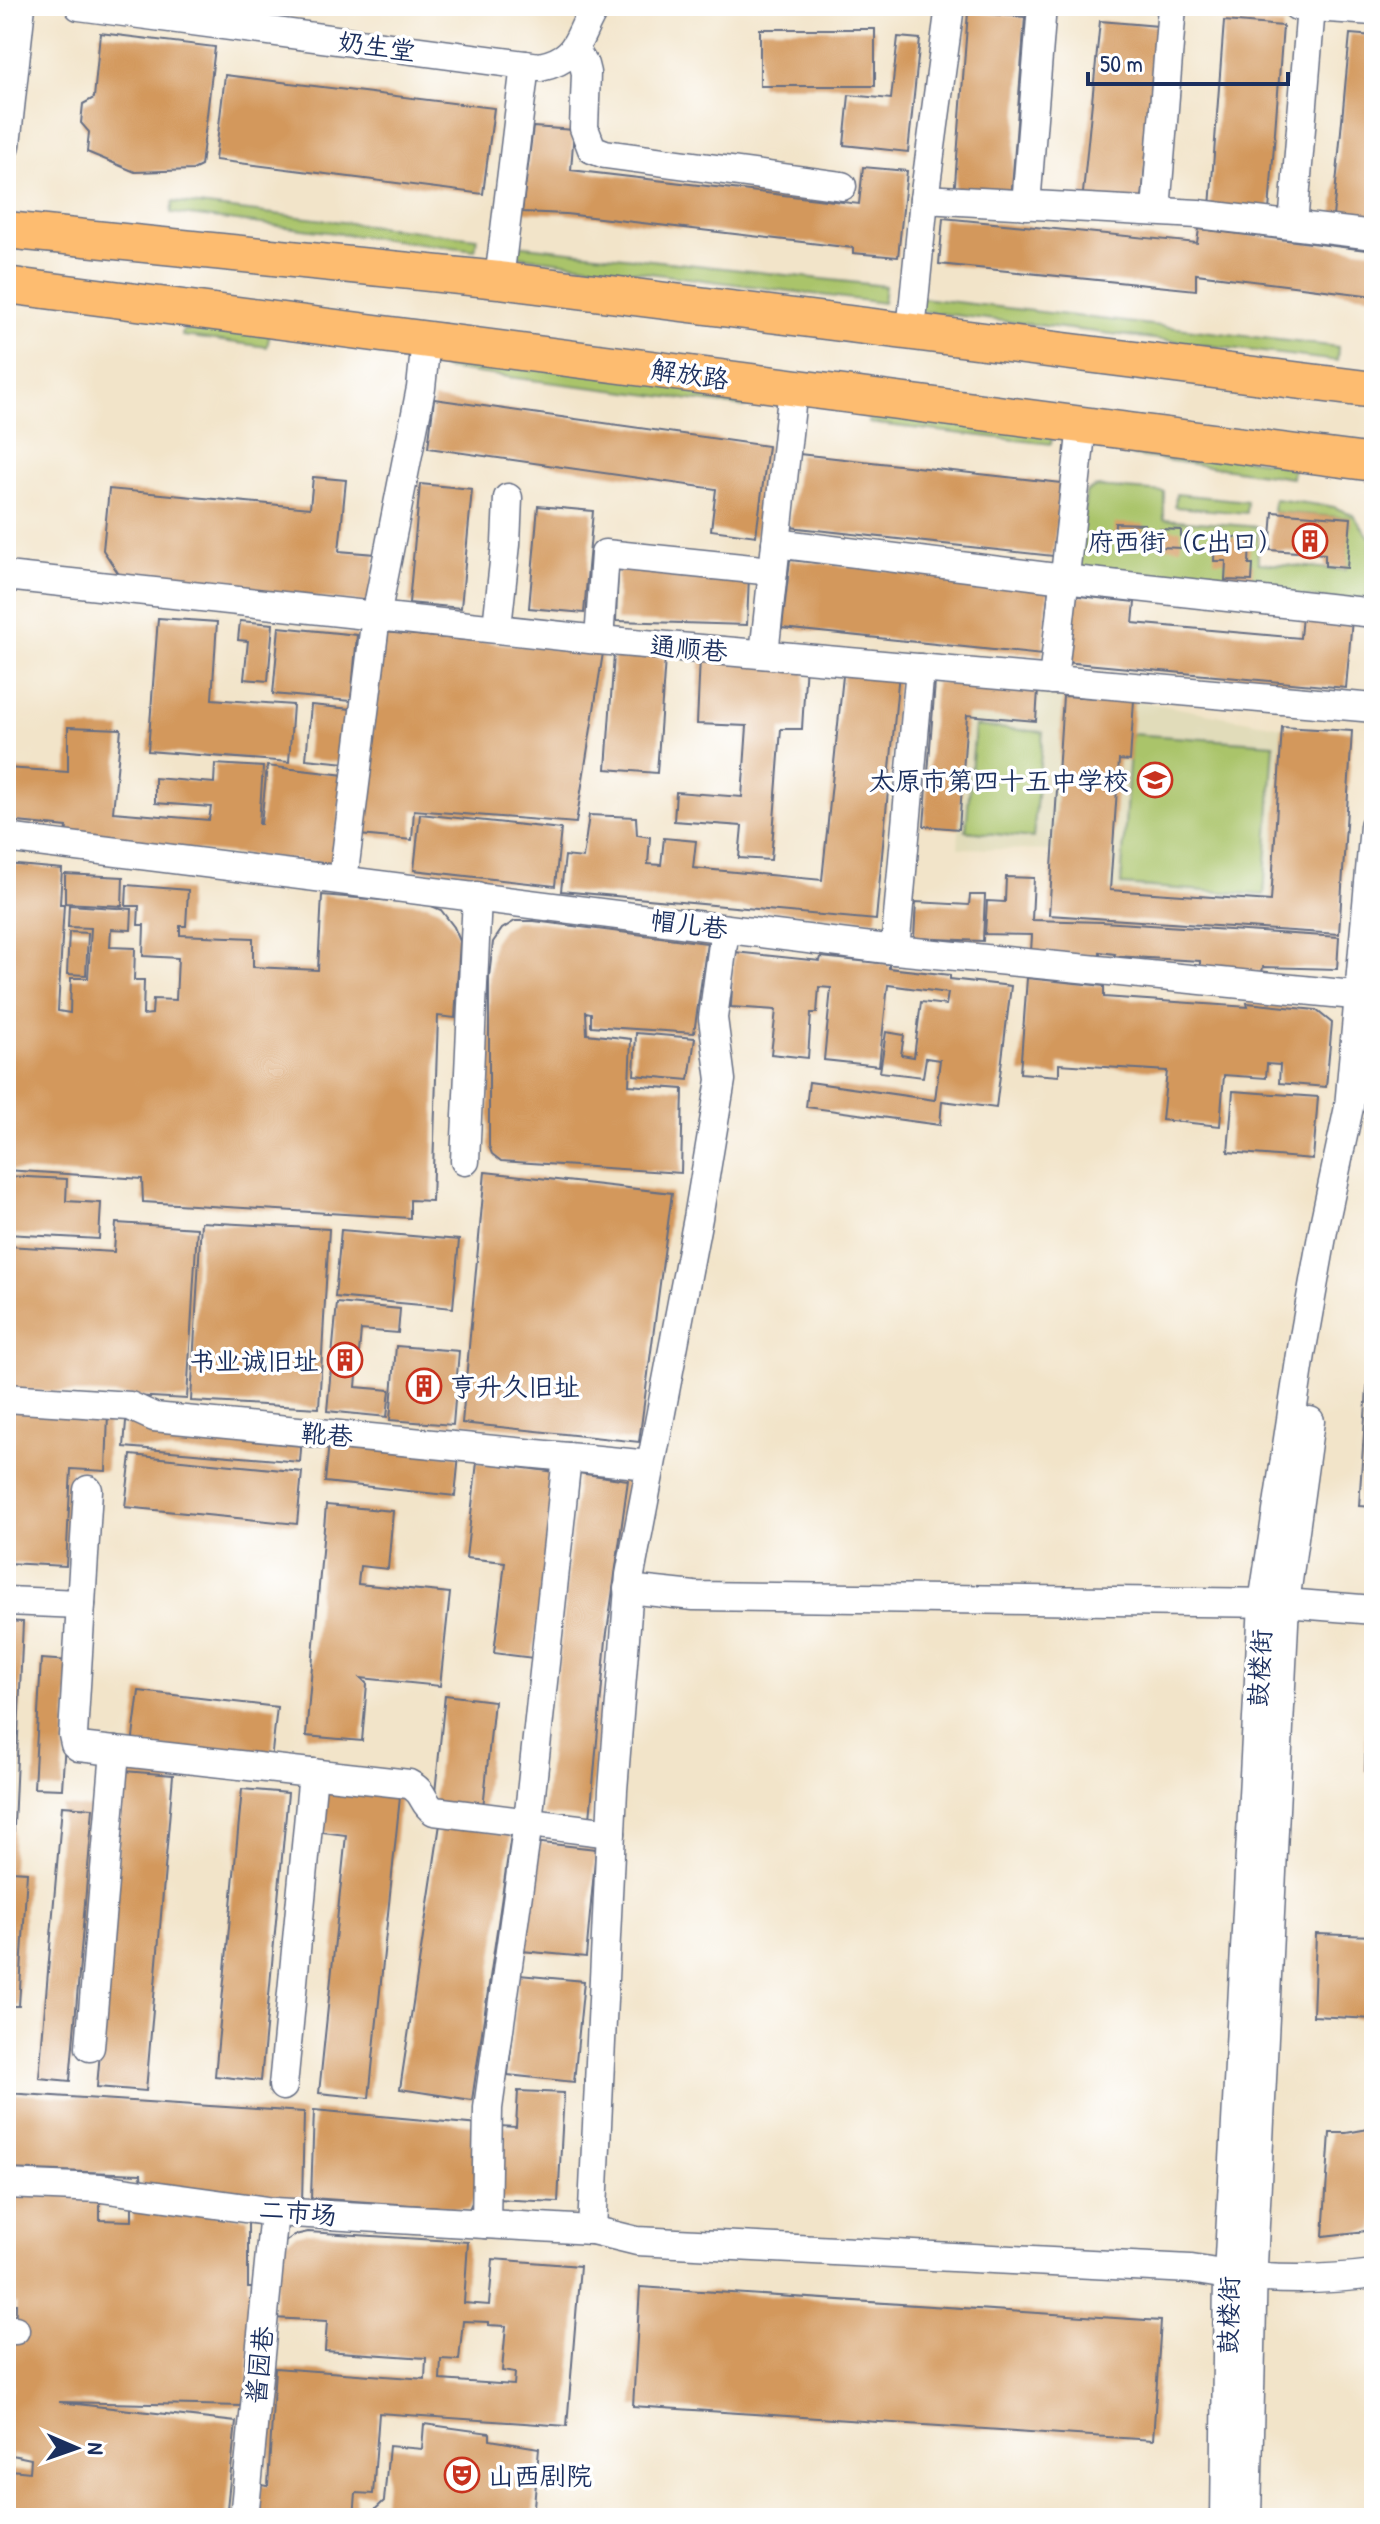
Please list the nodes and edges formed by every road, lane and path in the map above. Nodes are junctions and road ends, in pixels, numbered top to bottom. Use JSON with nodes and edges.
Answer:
{"nodes":[{"id":1,"x":21,"y":6,"type":"edge"},
{"id":2,"x":79,"y":6,"type":"edge"},
{"id":3,"x":596,"y":6,"type":"edge"},
{"id":4,"x":950,"y":6,"type":"edge"},
{"id":5,"x":1042,"y":6,"type":"edge"},
{"id":6,"x":1172,"y":6,"type":"edge"},
{"id":7,"x":1304,"y":7,"type":"edge"},
{"id":8,"x":1374,"y":11,"type":"edge"},
{"id":9,"x":574,"y":49,"type":"junction"},
{"id":10,"x":525,"y":65,"type":"junction"},
{"id":11,"x":6,"y":145,"type":"edge"},
{"id":12,"x":842,"y":186,"type":"dead end"},
{"id":13,"x":924,"y":199,"type":"junction"},
{"id":14,"x":1026,"y":205,"type":"junction"},
{"id":15,"x":1156,"y":211,"type":"junction"},
{"id":16,"x":1293,"y":225,"type":"junction"},
{"id":17,"x":6,"y":230,"type":"edge"},
{"id":18,"x":1374,"y":235,"type":"edge"},
{"id":19,"x":499,"y":280,"type":"junction"},
{"id":20,"x":6,"y":285,"type":"edge"},
{"id":21,"x":911,"y":331,"type":"junction"},
{"id":22,"x":426,"y":340,"type":"junction"},
{"id":23,"x":793,"y":388,"type":"junction"},
{"id":24,"x":1374,"y":390,"type":"edge"},
{"id":25,"x":1082,"y":426,"type":"junction"},
{"id":26,"x":1374,"y":463,"type":"edge"},
{"id":27,"x":508,"y":498,"type":"dead end"},
{"id":28,"x":774,"y":557,"type":"junction"},
{"id":29,"x":6,"y":576,"type":"edge"},
{"id":30,"x":1064,"y":579,"type":"junction"},
{"id":31,"x":1374,"y":613,"type":"edge"},
{"id":32,"x":376,"y":616,"type":"junction"},
{"id":33,"x":497,"y":627,"type":"junction"},
{"id":34,"x":599,"y":640,"type":"junction"},
{"id":35,"x":764,"y":654,"type":"junction"},
{"id":36,"x":920,"y":668,"type":"junction"},
{"id":37,"x":1053,"y":680,"type":"junction"},
{"id":38,"x":1374,"y":708,"type":"edge"},
{"id":39,"x":1374,"y":826,"type":"edge"},
{"id":40,"x":6,"y":838,"type":"edge"},
{"id":41,"x":1372,"y":876,"type":"edge"},
{"id":42,"x":343,"y":880,"type":"junction"},
{"id":43,"x":477,"y":896,"type":"junction"},
{"id":44,"x":725,"y":929,"type":"junction"},
{"id":45,"x":895,"y":950,"type":"junction"},
{"id":46,"x":1374,"y":953,"type":"edge"},
{"id":47,"x":1368,"y":997,"type":"edge"},
{"id":48,"x":465,"y":1161,"type":"dead end"},
{"id":49,"x":6,"y":1398,"type":"edge"},
{"id":50,"x":567,"y":1457,"type":"junction"},
{"id":51,"x":650,"y":1465,"type":"junction"},
{"id":52,"x":88,"y":1490,"type":"dead end"},
{"id":53,"x":629,"y":1582,"type":"junction"},
{"id":54,"x":1274,"y":1595,"type":"junction"},
{"id":55,"x":1374,"y":1597,"type":"edge"},
{"id":56,"x":6,"y":1601,"type":"edge"},
{"id":57,"x":81,"y":1604,"type":"junction"},
{"id":58,"x":1374,"y":1610,"type":"edge"},
{"id":59,"x":115,"y":1751,"type":"junction"},
{"id":60,"x":313,"y":1773,"type":"junction"},
{"id":61,"x":528,"y":1822,"type":"junction"},
{"id":62,"x":611,"y":1833,"type":"junction"},
{"id":63,"x":90,"y":2047,"type":"dead end"},
{"id":64,"x":283,"y":2086,"type":"dead end"},
{"id":65,"x":6,"y":2184,"type":"edge"},
{"id":66,"x":274,"y":2212,"type":"junction"},
{"id":67,"x":486,"y":2224,"type":"junction"},
{"id":68,"x":592,"y":2230,"type":"junction"},
{"id":69,"x":1374,"y":2262,"type":"edge"},
{"id":70,"x":1241,"y":2271,"type":"junction"},
{"id":71,"x":1374,"y":2274,"type":"edge"},
{"id":72,"x":244,"y":2518,"type":"edge"},
{"id":73,"x":1225,"y":2518,"type":"edge"},
{"id":74,"x":1247,"y":2518,"type":"edge"}],
"edges":[{"from":1,"to":11,"type":"street"},
{"from":2,"to":10,"type":"street","name":"奶生堂"},
{"from":3,"to":9,"type":"street"},
{"from":4,"to":13,"type":"street"},
{"from":5,"to":14,"type":"street"},
{"from":6,"to":15,"type":"street"},
{"from":7,"to":8,"type":"street"},
{"from":7,"to":16,"type":"street"},
{"from":9,"to":10,"type":"street","name":"奶生堂"},
{"from":9,"to":12,"type":"street"},
{"from":10,"to":19,"type":"street"},
{"from":13,"to":14,"type":"street"},
{"from":13,"to":21,"type":"street"},
{"from":14,"to":15,"type":"street"},
{"from":15,"to":16,"type":"street"},
{"from":16,"to":18,"type":"street"},
{"from":17,"to":19,"type":"main road"},
{"from":19,"to":21,"type":"main road"},
{"from":20,"to":22,"type":"main road","name":"解放路"},
{"from":21,"to":24,"type":"main road"},
{"from":22,"to":23,"type":"main road","name":"解放路"},
{"from":22,"to":32,"type":"street"},
{"from":23,"to":25,"type":"main road","name":"解放路"},
{"from":23,"to":28,"type":"street"},
{"from":25,"to":26,"type":"main road","name":"解放路"},
{"from":25,"to":30,"type":"street"},
{"from":27,"to":33,"type":"street"},
{"from":28,"to":30,"type":"street"},
{"from":28,"to":34,"type":"street"},
{"from":28,"to":35,"type":"street"},
{"from":29,"to":32,"type":"street","name":"通顺巷"},
{"from":30,"to":31,"type":"street"},
{"from":30,"to":37,"type":"street"},
{"from":32,"to":33,"type":"street","name":"通顺巷"},
{"from":32,"to":42,"type":"street"},
{"from":33,"to":34,"type":"street","name":"通顺巷"},
{"from":34,"to":35,"type":"street","name":"通顺巷"},
{"from":35,"to":36,"type":"street","name":"通顺巷"},
{"from":36,"to":37,"type":"street","name":"通顺巷"},
{"from":36,"to":45,"type":"street"},
{"from":37,"to":38,"type":"street","name":"通顺巷"},
{"from":39,"to":41,"type":"street","name":"鼓楼街"},
{"from":40,"to":42,"type":"street","name":"帽儿巷"},
{"from":41,"to":47,"type":"street","name":"鼓楼街"},
{"from":42,"to":43,"type":"street","name":"帽儿巷"},
{"from":43,"to":44,"type":"street","name":"帽儿巷"},
{"from":43,"to":48,"type":"street"},
{"from":44,"to":45,"type":"street","name":"帽儿巷"},
{"from":44,"to":51,"type":"street"},
{"from":45,"to":47,"type":"street","name":"帽儿巷"},
{"from":46,"to":47,"type":"street","name":"鼓楼街"},
{"from":47,"to":54,"type":"street","name":"鼓楼街"},
{"from":49,"to":50,"type":"street","name":"靴巷"},
{"from":50,"to":51,"type":"street","name":"靴巷"},
{"from":50,"to":61,"type":"street"},
{"from":51,"to":53,"type":"street"},
{"from":52,"to":57,"type":"street"},
{"from":53,"to":54,"type":"street"},
{"from":53,"to":62,"type":"street"},
{"from":54,"to":55,"type":"street"},
{"from":54,"to":58,"type":"street"},
{"from":54,"to":70,"type":"street","name":"鼓楼街"},
{"from":56,"to":57,"type":"street"},
{"from":57,"to":59,"type":"street"},
{"from":59,"to":60,"type":"street"},
{"from":59,"to":63,"type":"street"},
{"from":60,"to":61,"type":"street"},
{"from":60,"to":64,"type":"street"},
{"from":61,"to":62,"type":"street"},
{"from":61,"to":67,"type":"street"},
{"from":62,"to":68,"type":"street"},
{"from":65,"to":66,"type":"street","name":"二市场"},
{"from":66,"to":67,"type":"street","name":"二市场"},
{"from":66,"to":72,"type":"street","name":"酱园巷"},
{"from":67,"to":68,"type":"street","name":"二市场"},
{"from":68,"to":70,"type":"street","name":"二市场"},
{"from":69,"to":70,"type":"street"},
{"from":70,"to":71,"type":"street"},
{"from":70,"to":73,"type":"street","name":"鼓楼街"},
{"from":70,"to":74,"type":"street","name":"鼓楼街"}]}
